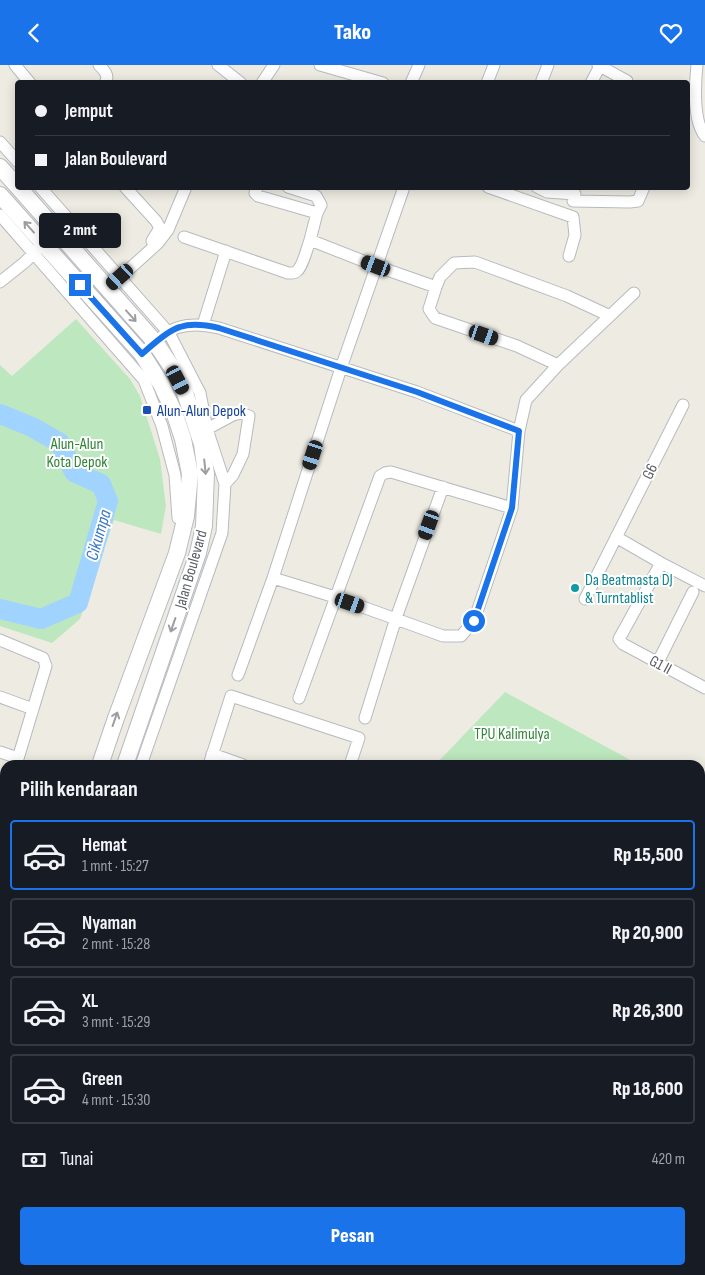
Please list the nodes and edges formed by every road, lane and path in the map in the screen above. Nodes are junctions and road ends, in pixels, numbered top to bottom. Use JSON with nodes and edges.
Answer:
{"nodes":[{"id":1,"x":15,"y":65,"type":"edge"},
{"id":2,"x":99,"y":65,"type":"edge"},
{"id":3,"x":218,"y":65,"type":"edge"},
{"id":4,"x":274,"y":65,"type":"edge"},
{"id":5,"x":320,"y":65,"type":"edge"},
{"id":6,"x":419,"y":65,"type":"edge"},
{"id":7,"x":494,"y":65,"type":"edge"},
{"id":8,"x":548,"y":65,"type":"edge"},
{"id":9,"x":696,"y":65,"type":"edge"},
{"id":10,"x":599,"y":66,"type":"edge"},
{"id":11,"x":28,"y":80,"type":"edge"},
{"id":12,"x":107,"y":80,"type":"edge"},
{"id":13,"x":237,"y":80,"type":"edge"},
{"id":14,"x":264,"y":80,"type":"edge"},
{"id":15,"x":372,"y":80,"type":"edge"},
{"id":16,"x":412,"y":80,"type":"edge"},
{"id":17,"x":488,"y":80,"type":"edge"},
{"id":18,"x":542,"y":80,"type":"edge"},
{"id":19,"x":592,"y":80,"type":"edge"},
{"id":20,"x":625,"y":80,"type":"edge"},
{"id":21,"x":700,"y":104,"type":"edge"},
{"id":22,"x":705,"y":136,"type":"edge"},
{"id":23,"x":0,"y":142,"type":"edge"},
{"id":24,"x":15,"y":159,"type":"edge"},
{"id":25,"x":0,"y":167,"type":"edge"},
{"id":26,"x":15,"y":184,"type":"edge"},
{"id":27,"x":21,"y":190,"type":"edge"},
{"id":28,"x":43,"y":190,"type":"edge"},
{"id":29,"x":128,"y":190,"type":"edge"},
{"id":30,"x":185,"y":190,"type":"edge"},
{"id":31,"x":256,"y":190,"type":"edge"},
{"id":32,"x":297,"y":190,"type":"edge"},
{"id":33,"x":403,"y":190,"type":"edge"},
{"id":34,"x":496,"y":190,"type":"edge"},
{"id":35,"x":543,"y":190,"type":"edge"},
{"id":36,"x":643,"y":190,"type":"edge"},
{"id":37,"x":575,"y":194,"type":"edge"},
{"id":38,"x":0,"y":195,"type":"edge"},
{"id":39,"x":317,"y":213,"type":"junction"},
{"id":40,"x":0,"y":215,"type":"edge"},
{"id":41,"x":573,"y":217,"type":"junction"},
{"id":42,"x":184,"y":237,"type":"dead end"},
{"id":43,"x":310,"y":240,"type":"junction"},
{"id":44,"x":39,"y":248,"type":"junction"},
{"id":45,"x":226,"y":251,"type":"junction"},
{"id":46,"x":569,"y":256,"type":"dead end"},
{"id":47,"x":376,"y":266,"type":"junction"},
{"id":48,"x":117,"y":274,"type":"junction"},
{"id":49,"x":0,"y":282,"type":"edge"},
{"id":50,"x":436,"y":287,"type":"junction"},
{"id":51,"x":107,"y":289,"type":"junction"},
{"id":52,"x":634,"y":293,"type":"dead end"},
{"id":53,"x":610,"y":317,"type":"junction"},
{"id":54,"x":203,"y":325,"type":"junction"},
{"id":55,"x":169,"y":333,"type":"junction"},
{"id":56,"x":155,"y":342,"type":"junction"},
{"id":57,"x":142,"y":354,"type":"junction"},
{"id":58,"x":558,"y":365,"type":"junction"},
{"id":59,"x":341,"y":368,"type":"junction"},
{"id":60,"x":683,"y":405,"type":"dead end"},
{"id":61,"x":207,"y":429,"type":"junction"},
{"id":62,"x":519,"y":431,"type":"junction"},
{"id":63,"x":225,"y":484,"type":"junction"},
{"id":64,"x":443,"y":487,"type":"junction"},
{"id":65,"x":512,"y":508,"type":"junction"},
{"id":66,"x":178,"y":518,"type":"dead end"},
{"id":67,"x":616,"y":537,"type":"junction"},
{"id":68,"x":661,"y":563,"type":"junction"},
{"id":69,"x":273,"y":578,"type":"junction"},
{"id":70,"x":705,"y":586,"type":"edge"},
{"id":71,"x":693,"y":592,"type":"dead end"},
{"id":72,"x":335,"y":597,"type":"junction"},
{"id":73,"x":585,"y":599,"type":"dead end"},
{"id":74,"x":396,"y":618,"type":"junction"},
{"id":75,"x":0,"y":640,"type":"edge"},
{"id":76,"x":658,"y":662,"type":"junction"},
{"id":77,"x":238,"y":675,"type":"dead end"},
{"id":78,"x":705,"y":687,"type":"edge"},
{"id":79,"x":0,"y":697,"type":"edge"},
{"id":80,"x":299,"y":698,"type":"dead end"},
{"id":81,"x":33,"y":709,"type":"junction"},
{"id":82,"x":365,"y":718,"type":"dead end"},
{"id":83,"x":0,"y":751,"type":"edge"},
{"id":84,"x":14,"y":760,"type":"edge"},
{"id":85,"x":18,"y":760,"type":"edge"},
{"id":86,"x":102,"y":760,"type":"edge"},
{"id":87,"x":127,"y":760,"type":"edge"},
{"id":88,"x":143,"y":760,"type":"edge"},
{"id":89,"x":210,"y":760,"type":"edge"},
{"id":90,"x":352,"y":760,"type":"edge"}],
"edges":[{"from":1,"to":11,"type":"street"},
{"from":2,"to":12,"type":"street"},
{"from":3,"to":13,"type":"street"},
{"from":4,"to":14,"type":"street"},
{"from":5,"to":15,"type":"street"},
{"from":6,"to":16,"type":"street"},
{"from":7,"to":17,"type":"street"},
{"from":8,"to":18,"type":"street"},
{"from":9,"to":21,"type":"street"},
{"from":10,"to":19,"type":"street"},
{"from":10,"to":20,"type":"street"},
{"from":21,"to":22,"type":"street"},
{"from":23,"to":24,"type":"street"},
{"from":25,"to":26,"type":"main road","name":"Jalan Boulevard"},
{"from":27,"to":51,"type":"main road","name":"Jalan Boulevard"},
{"from":28,"to":48,"type":"street"},
{"from":29,"to":48,"type":"street"},
{"from":30,"to":48,"type":"street"},
{"from":31,"to":39,"type":"street"},
{"from":32,"to":39,"type":"street"},
{"from":33,"to":47,"type":"street"},
{"from":34,"to":41,"type":"street"},
{"from":35,"to":37,"type":"street"},
{"from":36,"to":37,"type":"street"},
{"from":37,"to":41,"type":"street"},
{"from":44,"to":38,"type":"main road","name":"Jalan Boulevard","one_way":true},
{"from":39,"to":43,"type":"street"},
{"from":40,"to":44,"type":"street"},
{"from":41,"to":46,"type":"street"},
{"from":42,"to":45,"type":"street"},
{"from":43,"to":45,"type":"street"},
{"from":43,"to":47,"type":"street"},
{"from":44,"to":49,"type":"street"},
{"from":44,"to":57,"type":"main road","name":"Jalan Boulevard"},
{"from":44,"to":66,"type":"street"},
{"from":45,"to":54,"type":"street"},
{"from":47,"to":50,"type":"street"},
{"from":47,"to":59,"type":"street"},
{"from":48,"to":51,"type":"street"},
{"from":48,"to":55,"type":"street"},
{"from":50,"to":53,"type":"street"},
{"from":50,"to":58,"type":"street"},
{"from":51,"to":56,"type":"main road","name":"Jalan Boulevard","one_way":true},
{"from":52,"to":53,"type":"street"},
{"from":53,"to":58,"type":"street"},
{"from":54,"to":55,"type":"street"},
{"from":54,"to":59,"type":"street"},
{"from":55,"to":56,"type":"street"},
{"from":55,"to":61,"type":"street"},
{"from":56,"to":57,"type":"street"},
{"from":56,"to":87,"type":"main road","name":"Jalan Boulevard","one_way":true},
{"from":86,"to":57,"type":"main road","name":"Jalan Boulevard","one_way":true},
{"from":58,"to":62,"type":"street"},
{"from":59,"to":62,"type":"street"},
{"from":59,"to":69,"type":"street"},
{"from":60,"to":67,"type":"street","name":"G6"},
{"from":61,"to":63,"type":"street"},
{"from":61,"to":63,"type":"street"},
{"from":62,"to":65,"type":"street"},
{"from":63,"to":88,"type":"street"},
{"from":64,"to":65,"type":"street"},
{"from":64,"to":72,"type":"street"},
{"from":64,"to":74,"type":"street"},
{"from":65,"to":74,"type":"street"},
{"from":67,"to":68,"type":"street"},
{"from":67,"to":73,"type":"street","name":"G6"},
{"from":68,"to":70,"type":"street"},
{"from":68,"to":76,"type":"street","name":"G1 II"},
{"from":69,"to":72,"type":"street"},
{"from":69,"to":77,"type":"street"},
{"from":71,"to":76,"type":"street"},
{"from":72,"to":74,"type":"street"},
{"from":72,"to":80,"type":"street"},
{"from":74,"to":82,"type":"street"},
{"from":75,"to":81,"type":"street"},
{"from":76,"to":78,"type":"street","name":"G1 II"},
{"from":79,"to":81,"type":"street"},
{"from":81,"to":85,"type":"street"},
{"from":83,"to":84,"type":"street"},
{"from":89,"to":90,"type":"street"}]}
